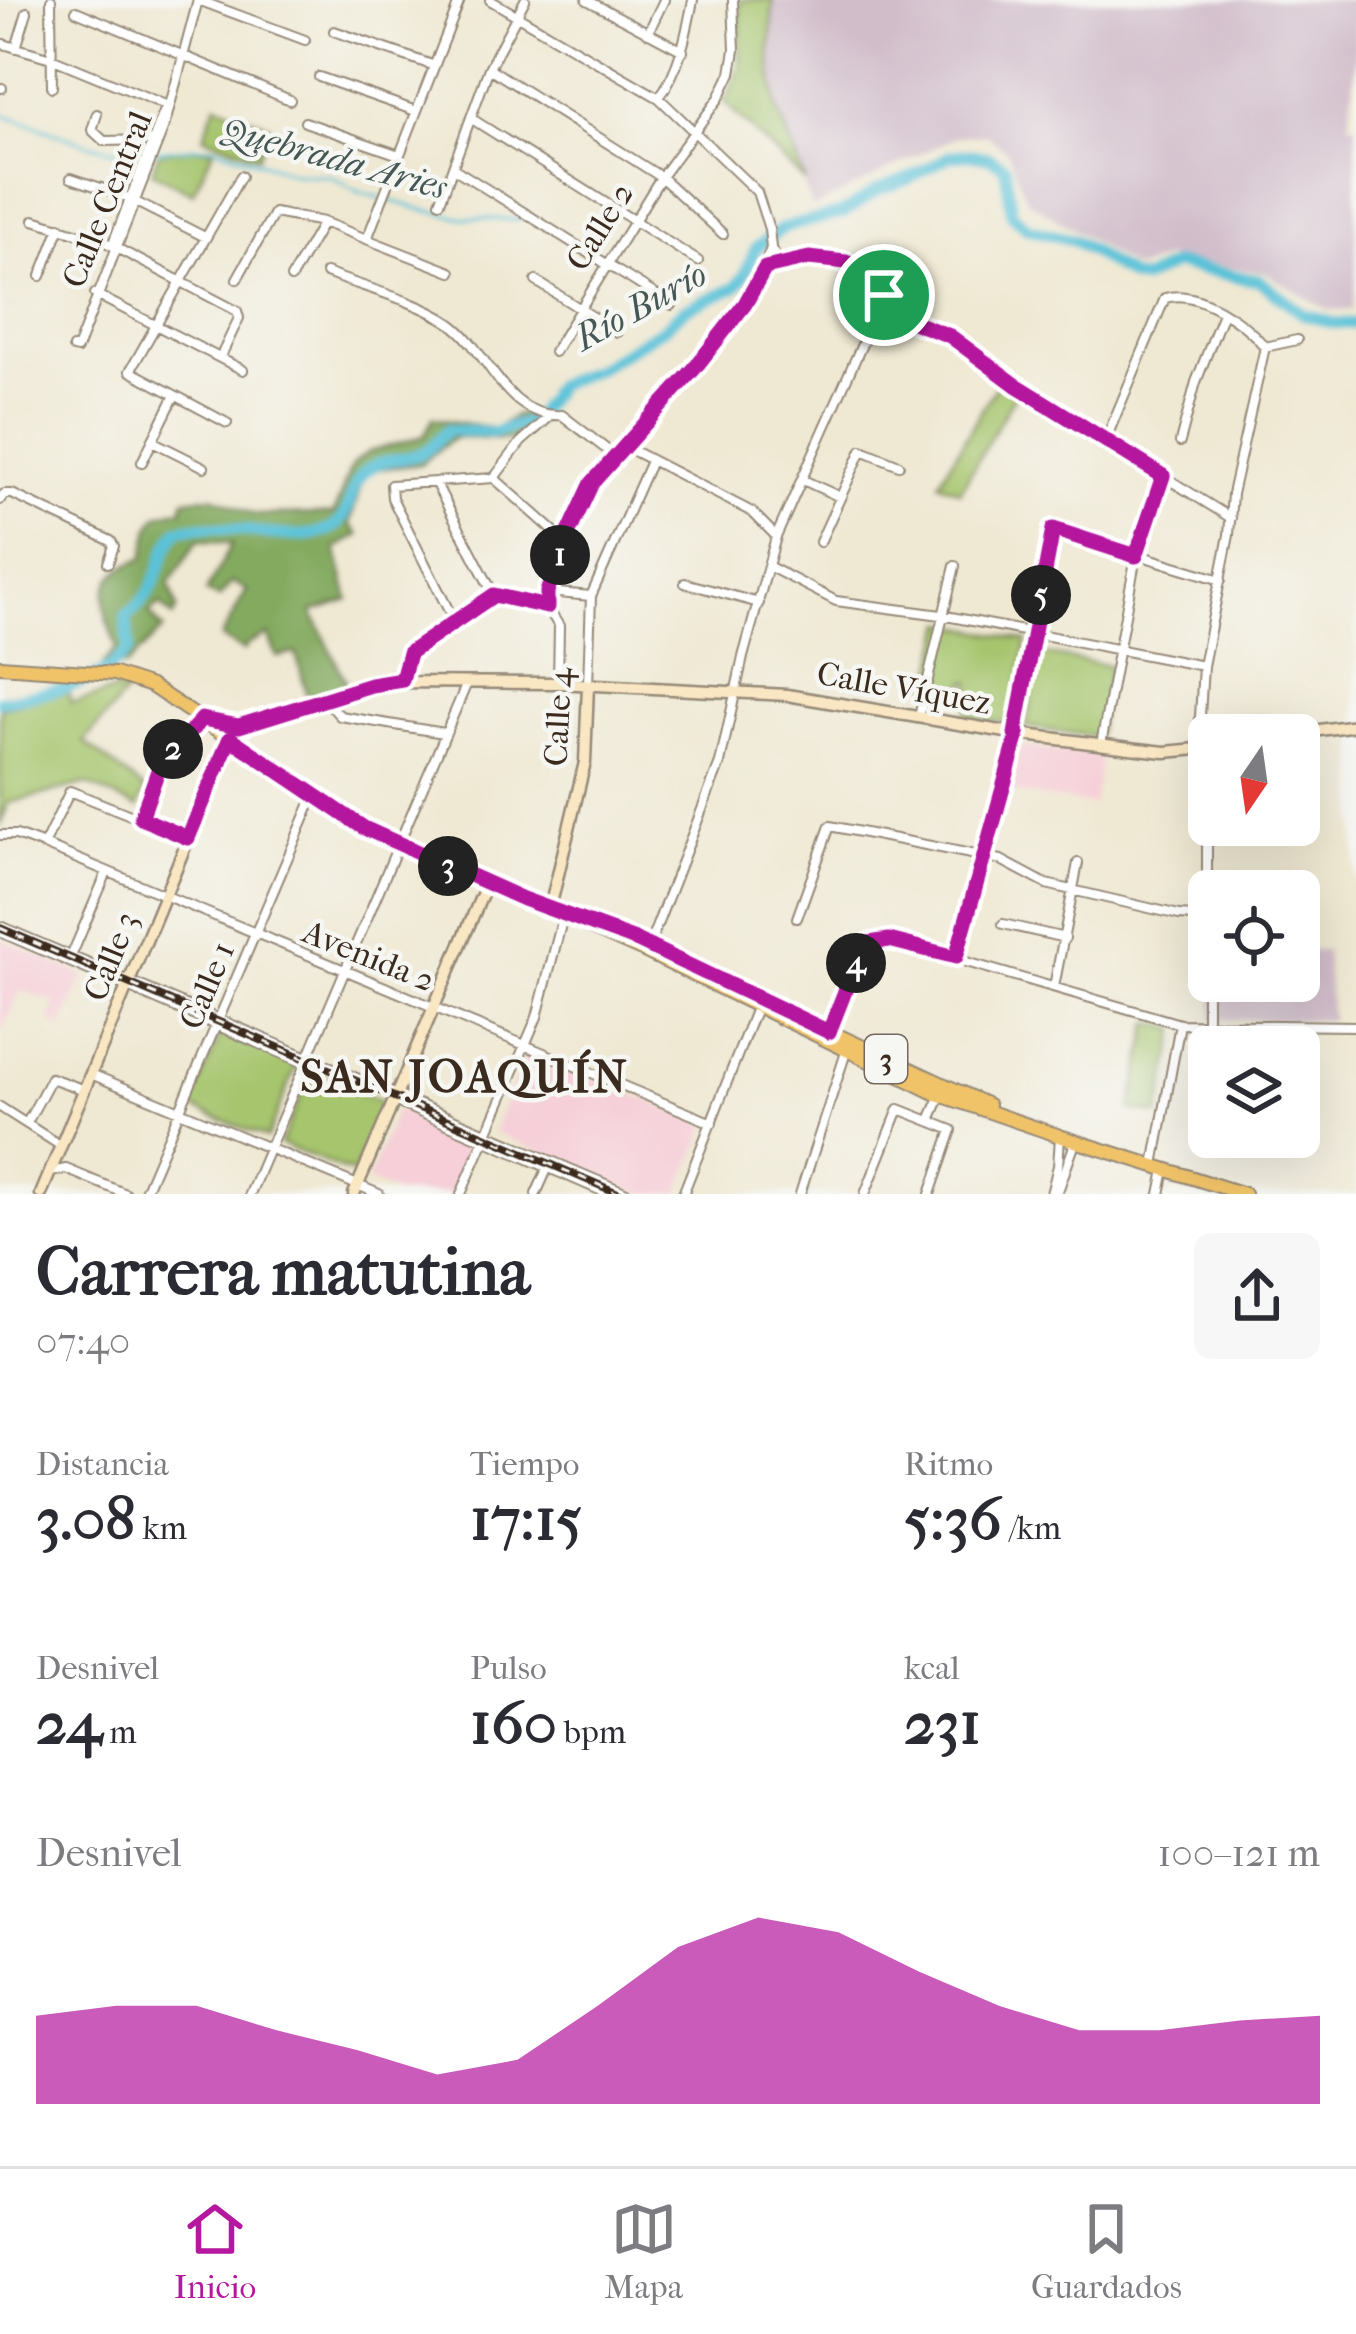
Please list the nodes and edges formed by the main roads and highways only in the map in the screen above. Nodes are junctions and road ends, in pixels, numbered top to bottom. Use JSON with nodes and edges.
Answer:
{"nodes":[{"id":1,"x":0,"y":666,"type":"edge"},
{"id":2,"x":588,"y":686,"type":"junction"},
{"id":3,"x":202,"y":719,"type":"junction"},
{"id":4,"x":1356,"y":724,"type":"edge"},
{"id":5,"x":239,"y":726,"type":"junction"},
{"id":6,"x":1320,"y":730,"type":"edge"},
{"id":7,"x":230,"y":738,"type":"junction"},
{"id":8,"x":1188,"y":750,"type":"edge"},
{"id":9,"x":487,"y":883,"type":"junction"},
{"id":10,"x":557,"y":912,"type":"junction"},
{"id":11,"x":648,"y":949,"type":"junction"},
{"id":12,"x":723,"y":982,"type":"junction"},
{"id":13,"x":755,"y":1008,"type":"junction"},
{"id":14,"x":782,"y":1010,"type":"junction"},
{"id":15,"x":791,"y":1024,"type":"junction"},
{"id":16,"x":829,"y":1032,"type":"junction"},
{"id":17,"x":846,"y":1052,"type":"junction"},
{"id":18,"x":885,"y":1059,"type":"junction"},
{"id":19,"x":1060,"y":1136,"type":"junction"},
{"id":20,"x":60,"y":1148,"type":"junction"},
{"id":21,"x":65,"y":1169,"type":"road end"},
{"id":22,"x":356,"y":1190,"type":"edge"},
{"id":23,"x":41,"y":1194,"type":"edge"},
{"id":24,"x":1241,"y":1194,"type":"edge"}],
"edges":[{"from":1,"to":3,"type":"main road","number":"3"},
{"from":2,"to":5,"type":"main road","name":"Calle Víquez"},
{"from":2,"to":8,"type":"main road","name":"Calle Víquez"},
{"from":2,"to":10,"type":"main road","name":"Calle 4"},
{"from":3,"to":5,"type":"main road"},
{"from":3,"to":7,"type":"main road","number":"3"},
{"from":4,"to":6,"type":"main road"},
{"from":5,"to":7,"type":"main road","name":"Calle 3"},
{"from":7,"to":9,"type":"main road","number":"3"},
{"from":7,"to":20,"type":"main road","name":"Calle 3"},
{"from":9,"to":10,"type":"main road","number":"3"},
{"from":9,"to":22,"type":"main road"},
{"from":10,"to":11,"type":"main road","number":"3"},
{"from":11,"to":12,"type":"main road","number":"3"},
{"from":11,"to":13,"type":"main road","number":"3"},
{"from":12,"to":13,"type":"main road"},
{"from":12,"to":14,"type":"main road","number":"3"},
{"from":13,"to":14,"type":"main road"},
{"from":13,"to":15,"type":"main road","number":"3"},
{"from":14,"to":16,"type":"main road","number":"3"},
{"from":15,"to":16,"type":"main road"},
{"from":15,"to":17,"type":"main road","number":"3"},
{"from":16,"to":17,"type":"main road"},
{"from":16,"to":18,"type":"main road","number":"3"},
{"from":17,"to":18,"type":"main road"},
{"from":17,"to":19,"type":"main road","number":"3"},
{"from":18,"to":19,"type":"main road","number":"3"},
{"from":19,"to":24,"type":"main road","number":"3"},
{"from":20,"to":21,"type":"main road"},
{"from":20,"to":23,"type":"main road","name":"Calle 3"}]}
